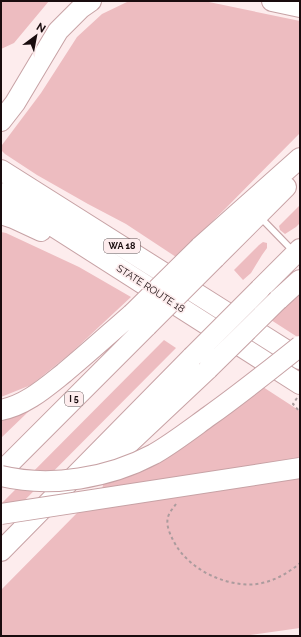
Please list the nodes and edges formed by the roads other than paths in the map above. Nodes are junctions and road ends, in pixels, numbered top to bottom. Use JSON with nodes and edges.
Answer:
{"nodes":[{"id":1,"x":90,"y":1,"type":"edge"},
{"id":2,"x":272,"y":1,"type":"edge"},
{"id":3,"x":300,"y":7,"type":"edge"},
{"id":4,"x":39,"y":62,"type":"junction"},
{"id":5,"x":1,"y":100,"type":"edge"},
{"id":6,"x":1,"y":121,"type":"edge"},
{"id":7,"x":300,"y":158,"type":"edge"},
{"id":8,"x":1,"y":170,"type":"edge"},
{"id":9,"x":300,"y":172,"type":"edge"},
{"id":10,"x":1,"y":193,"type":"edge"},
{"id":11,"x":1,"y":214,"type":"edge"},
{"id":12,"x":258,"y":215,"type":"junction"},
{"id":13,"x":297,"y":251,"type":"edge"},
{"id":14,"x":208,"y":252,"type":"junction"},
{"id":15,"x":138,"y":280,"type":"junction"},
{"id":16,"x":300,"y":280,"type":"edge"},
{"id":17,"x":242,"y":322,"type":"junction"},
{"id":18,"x":235,"y":342,"type":"junction"},
{"id":19,"x":300,"y":346,"type":"edge"},
{"id":20,"x":300,"y":350,"type":"edge"},
{"id":21,"x":300,"y":359,"type":"edge"},
{"id":22,"x":300,"y":384,"type":"edge"},
{"id":23,"x":1,"y":410,"type":"edge"},
{"id":24,"x":300,"y":468,"type":"edge"},
{"id":25,"x":1,"y":472,"type":"edge"},
{"id":26,"x":78,"y":473,"type":"junction"},
{"id":27,"x":1,"y":476,"type":"edge"},
{"id":28,"x":1,"y":514,"type":"edge"},
{"id":29,"x":1,"y":551,"type":"edge"}],
"edges":[{"from":1,"to":4,"type":"highway"},
{"from":2,"to":3,"type":"highway"},
{"from":4,"to":5,"type":"highway"},
{"from":4,"to":6,"type":"highway"},
{"from":7,"to":14,"type":"highway"},
{"from":8,"to":17,"type":"highway","name":"STATE ROUTE 18","number":"WA 18"},
{"from":9,"to":12,"type":"highway","number":"I 5"},
{"from":10,"to":15,"type":"highway","name":"STATE ROUTE 18","number":"WA 18"},
{"from":11,"to":15,"type":"highway"},
{"from":12,"to":13,"type":"lane"},
{"from":12,"to":14,"type":"highway","number":"I 5"},
{"from":13,"to":26,"type":"highway","bridge":true},
{"from":14,"to":23,"type":"highway","bridge":true},
{"from":14,"to":25,"type":"highway","number":"I 5","bridge":true},
{"from":15,"to":18,"type":"highway","name":"STATE ROUTE 18","number":"WA 18"},
{"from":16,"to":18,"type":"highway","bridge":true},
{"from":17,"to":20,"type":"highway"},
{"from":17,"to":21,"type":"highway","name":"STATE ROUTE 18","number":"WA 18"},
{"from":18,"to":22,"type":"highway","name":"STATE ROUTE 18","number":"WA 18"},
{"from":18,"to":26,"type":"highway","bridge":true},
{"from":19,"to":27,"type":"highway","bridge":true},
{"from":24,"to":28,"type":"highway","bridge":true},
{"from":26,"to":29,"type":"highway"}]}
